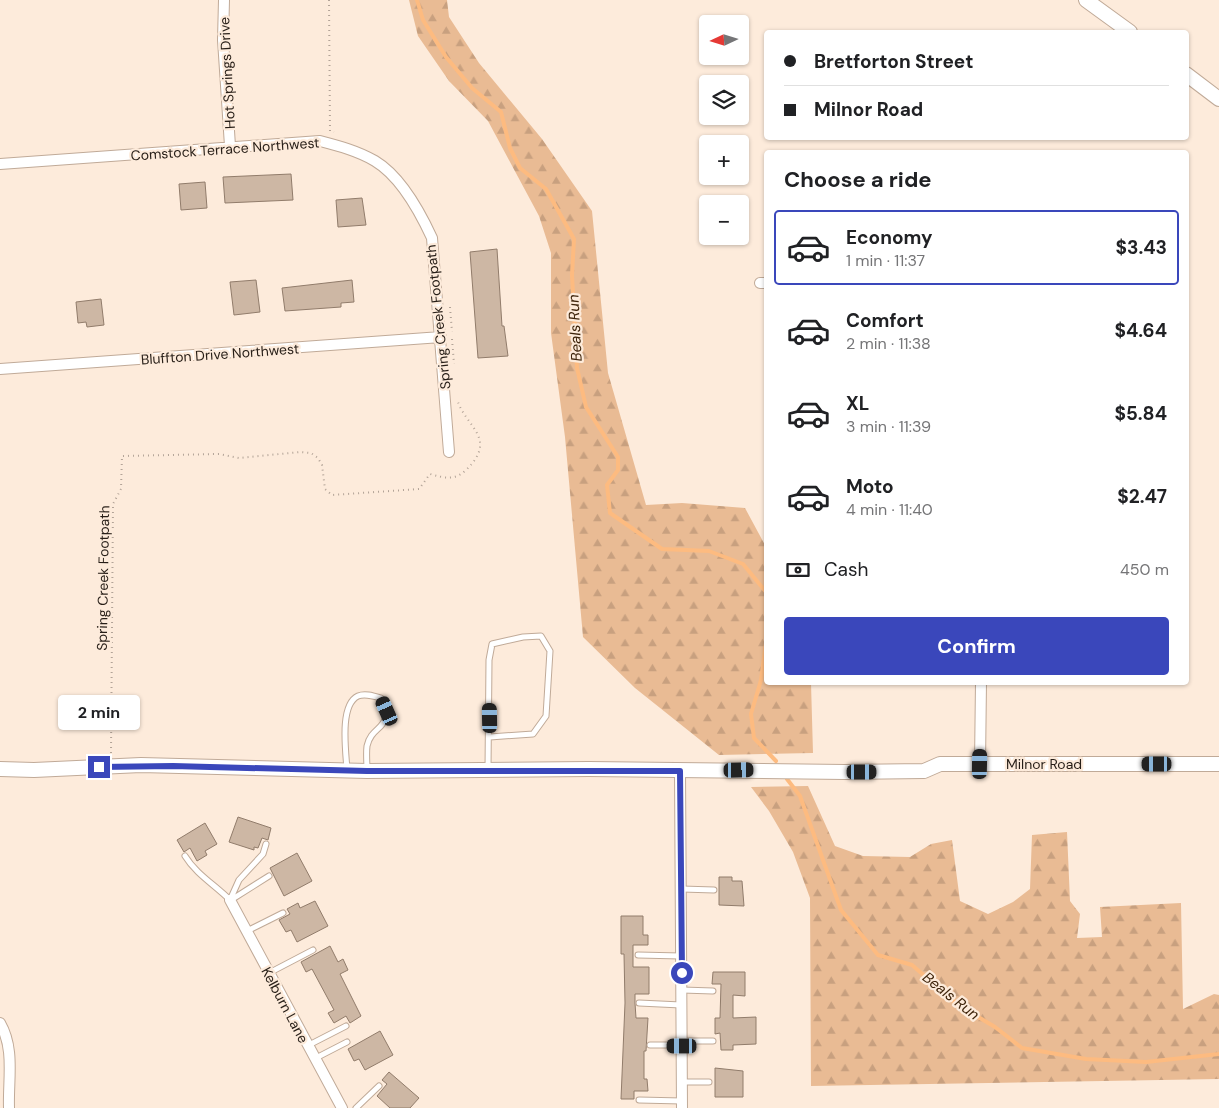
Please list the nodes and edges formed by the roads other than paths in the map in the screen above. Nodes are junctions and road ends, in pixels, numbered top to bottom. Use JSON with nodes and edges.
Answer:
{"nodes":[{"id":1,"x":224,"y":0,"type":"edge"},
{"id":2,"x":1086,"y":0,"type":"edge"},
{"id":3,"x":1127,"y":30,"type":"edge"},
{"id":4,"x":1189,"y":76,"type":"edge"},
{"id":5,"x":1219,"y":99,"type":"edge"},
{"id":6,"x":230,"y":146,"type":"junction"},
{"id":7,"x":0,"y":164,"type":"edge"},
{"id":8,"x":441,"y":337,"type":"junction"},
{"id":9,"x":0,"y":369,"type":"edge"},
{"id":10,"x":449,"y":452,"type":"dead end"},
{"id":11,"x":981,"y":685,"type":"edge"},
{"id":12,"x":490,"y":737,"type":"junction"},
{"id":13,"x":980,"y":764,"type":"junction"},
{"id":14,"x":1219,"y":764,"type":"edge"},
{"id":15,"x":0,"y":769,"type":"edge"},
{"id":16,"x":346,"y":770,"type":"junction"},
{"id":17,"x":488,"y":770,"type":"junction"},
{"id":18,"x":367,"y":771,"type":"junction"},
{"id":19,"x":680,"y":771,"type":"junction"},
{"id":20,"x":266,"y":844,"type":"dead end"},
{"id":21,"x":185,"y":856,"type":"dead end"},
{"id":22,"x":269,"y":876,"type":"dead end"},
{"id":23,"x":682,"y":890,"type":"junction"},
{"id":24,"x":714,"y":890,"type":"dead end"},
{"id":25,"x":230,"y":900,"type":"junction"},
{"id":26,"x":283,"y":913,"type":"dead end"},
{"id":27,"x":246,"y":931,"type":"junction"},
{"id":28,"x":313,"y":950,"type":"dead end"},
{"id":29,"x":638,"y":955,"type":"dead end"},
{"id":30,"x":682,"y":956,"type":"junction"},
{"id":31,"x":269,"y":974,"type":"junction"},
{"id":32,"x":682,"y":990,"type":"junction"},
{"id":33,"x":714,"y":991,"type":"dead end"},
{"id":34,"x":639,"y":1003,"type":"dead end"},
{"id":35,"x":682,"y":1005,"type":"junction"},
{"id":36,"x":0,"y":1023,"type":"edge"},
{"id":37,"x":346,"y":1026,"type":"dead end"},
{"id":38,"x":713,"y":1041,"type":"dead end"},
{"id":39,"x":347,"y":1042,"type":"dead end"},
{"id":40,"x":682,"y":1043,"type":"junction"},
{"id":41,"x":650,"y":1045,"type":"dead end"},
{"id":42,"x":307,"y":1046,"type":"junction"},
{"id":43,"x":314,"y":1059,"type":"junction"},
{"id":44,"x":682,"y":1082,"type":"junction"},
{"id":45,"x":709,"y":1082,"type":"dead end"},
{"id":46,"x":379,"y":1086,"type":"dead end"},
{"id":47,"x":639,"y":1100,"type":"dead end"},
{"id":48,"x":682,"y":1105,"type":"edge"},
{"id":49,"x":9,"y":1108,"type":"edge"},
{"id":50,"x":342,"y":1108,"type":"edge"},
{"id":51,"x":356,"y":1108,"type":"edge"}],
"edges":[{"from":1,"to":6,"type":"street","name":"Hot Springs Drive"},
{"from":2,"to":3,"type":"main road"},
{"from":4,"to":5,"type":"main road"},
{"from":6,"to":7,"type":"street","name":"Comstock Terrace Northwest"},
{"from":6,"to":8,"type":"street","name":"Comstock Terrace Northwest"},
{"from":8,"to":9,"type":"street","name":"Bluffton Drive Northwest"},
{"from":8,"to":10,"type":"street","name":"Comstock Terrace Northwest"},
{"from":11,"to":13,"type":"street"},
{"from":12,"to":12,"type":"lane"},
{"from":12,"to":17,"type":"lane"},
{"from":13,"to":14,"type":"main road","name":"Milnor Road"},
{"from":13,"to":19,"type":"main road","name":"Milnor Road"},
{"from":15,"to":16,"type":"main road","name":"Milnor Road"},
{"from":16,"to":18,"type":"main road","name":"Milnor Road"},
{"from":16,"to":18,"type":"lane"},
{"from":17,"to":18,"type":"main road","name":"Milnor Road"},
{"from":17,"to":19,"type":"main road","name":"Milnor Road"},
{"from":19,"to":23,"type":"street"},
{"from":20,"to":25,"type":"lane"},
{"from":21,"to":25,"type":"lane"},
{"from":22,"to":25,"type":"lane"},
{"from":23,"to":24,"type":"lane"},
{"from":23,"to":30,"type":"street"},
{"from":25,"to":27,"type":"street","name":"Kelburn Lane"},
{"from":26,"to":27,"type":"lane"},
{"from":27,"to":31,"type":"street","name":"Kelburn Lane"},
{"from":28,"to":31,"type":"lane"},
{"from":29,"to":30,"type":"lane"},
{"from":30,"to":32,"type":"street"},
{"from":31,"to":42,"type":"street","name":"Kelburn Lane"},
{"from":32,"to":33,"type":"lane"},
{"from":32,"to":35,"type":"street"},
{"from":34,"to":35,"type":"lane"},
{"from":35,"to":40,"type":"street"},
{"from":36,"to":49,"type":"street"},
{"from":37,"to":42,"type":"lane"},
{"from":38,"to":40,"type":"lane"},
{"from":39,"to":43,"type":"lane"},
{"from":40,"to":41,"type":"lane"},
{"from":40,"to":44,"type":"street"},
{"from":42,"to":43,"type":"street","name":"Kelburn Lane"},
{"from":43,"to":50,"type":"street","name":"Kelburn Lane"},
{"from":44,"to":45,"type":"lane"},
{"from":44,"to":48,"type":"street"},
{"from":46,"to":51,"type":"lane"},
{"from":47,"to":48,"type":"lane"}]}
